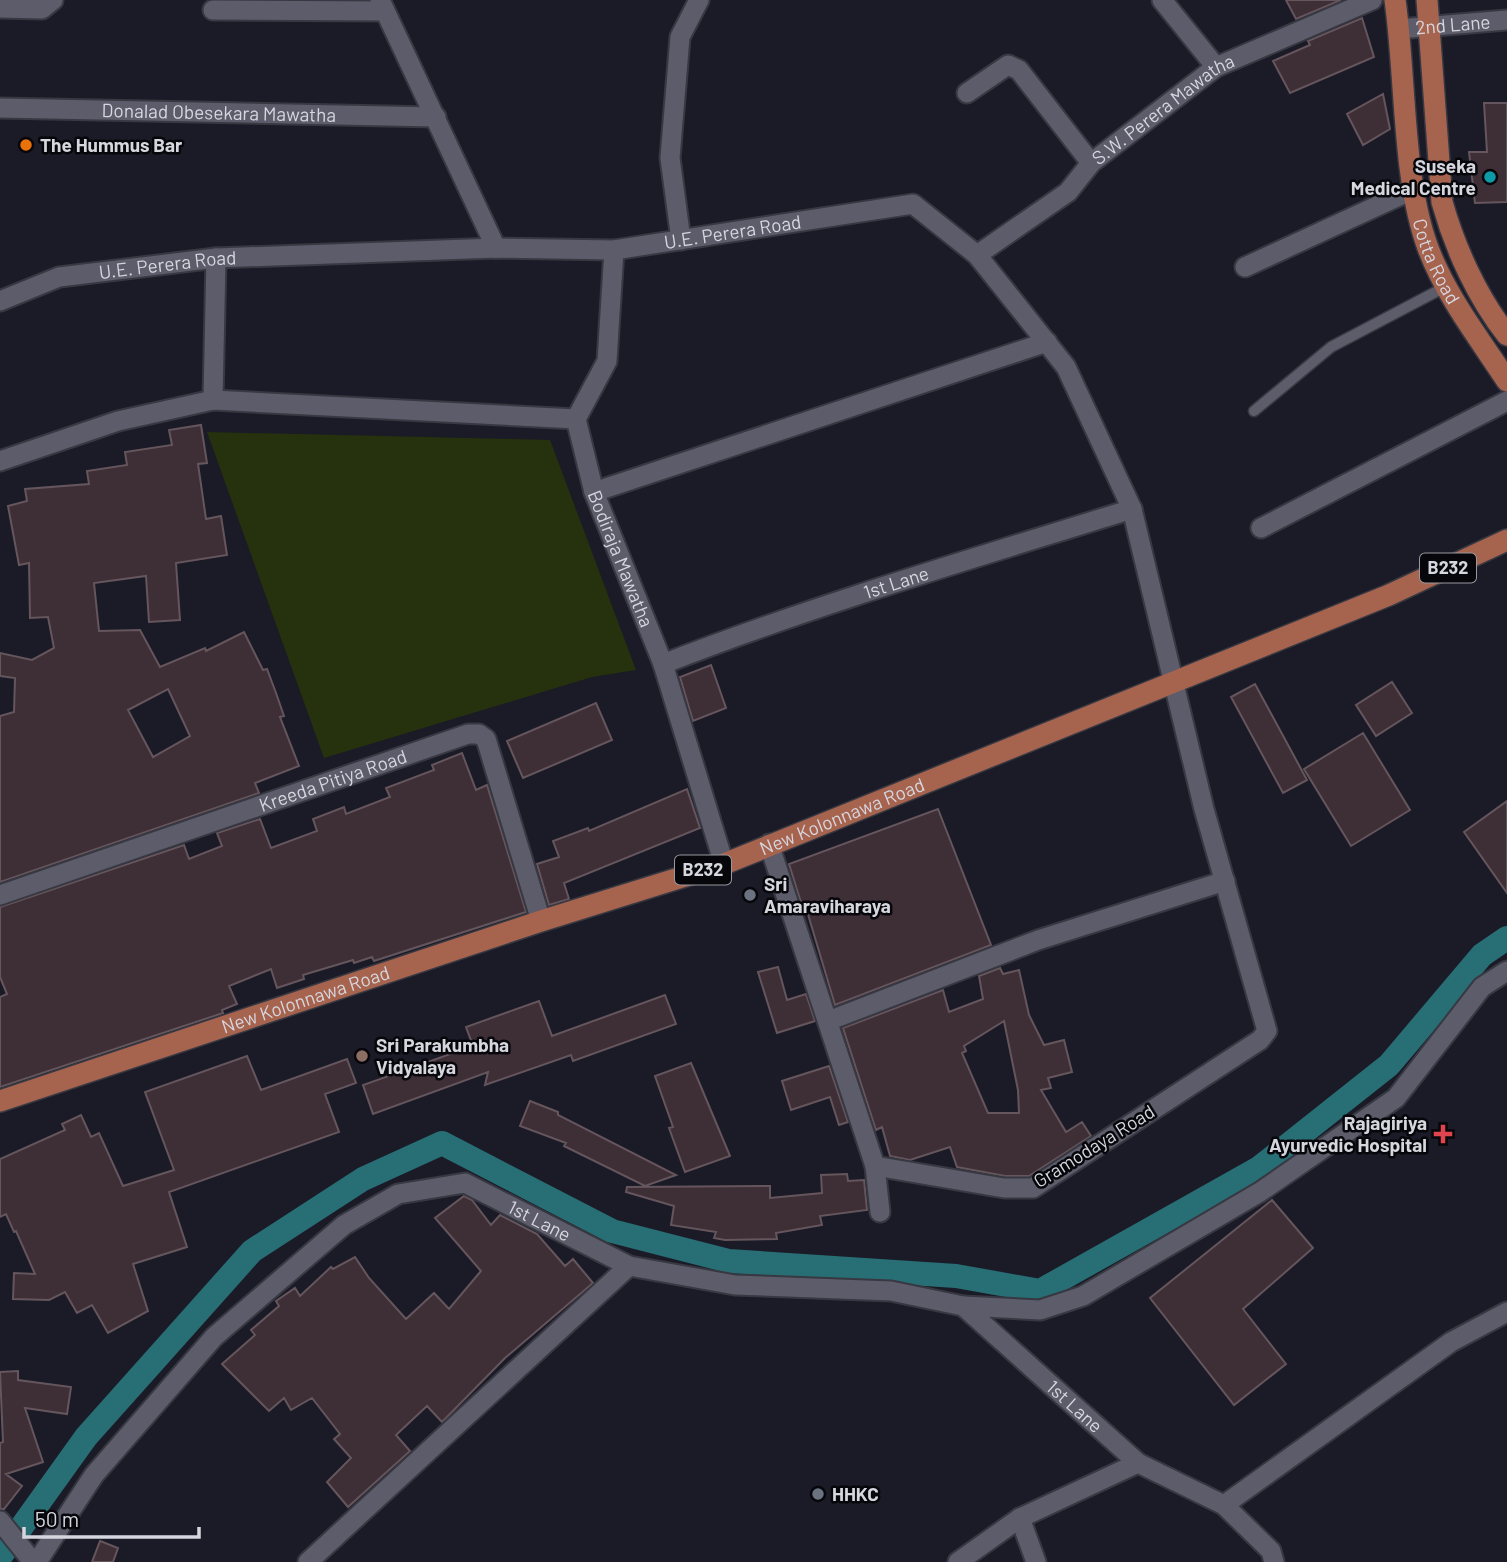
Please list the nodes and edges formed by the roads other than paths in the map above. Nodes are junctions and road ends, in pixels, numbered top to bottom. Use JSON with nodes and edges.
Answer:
{"nodes":[{"id":1,"x":53,"y":0,"type":"edge"},
{"id":2,"x":699,"y":0,"type":"edge"},
{"id":3,"x":1163,"y":0,"type":"edge"},
{"id":4,"x":1372,"y":0,"type":"edge"},
{"id":5,"x":1395,"y":0,"type":"edge"},
{"id":6,"x":1427,"y":0,"type":"edge"},
{"id":7,"x":382,"y":5,"type":"edge"},
{"id":8,"x":1,"y":8,"type":"edge"},
{"id":9,"x":213,"y":10,"type":"dead end"},
{"id":10,"x":1507,"y":20,"type":"edge"},
{"id":11,"x":1431,"y":24,"type":"junction"},
{"id":12,"x":1399,"y":29,"type":"junction"},
{"id":13,"x":1216,"y":67,"type":"junction"},
{"id":14,"x":967,"y":93,"type":"dead end"},
{"id":15,"x":0,"y":108,"type":"edge"},
{"id":16,"x":436,"y":117,"type":"junction"},
{"id":17,"x":1091,"y":163,"type":"junction"},
{"id":18,"x":1414,"y":189,"type":"junction"},
{"id":19,"x":681,"y":240,"type":"junction"},
{"id":20,"x":496,"y":248,"type":"junction"},
{"id":21,"x":614,"y":250,"type":"junction"},
{"id":22,"x":977,"y":256,"type":"junction"},
{"id":23,"x":216,"y":258,"type":"junction"},
{"id":24,"x":1245,"y":267,"type":"dead end"},
{"id":25,"x":1445,"y":287,"type":"junction"},
{"id":26,"x":0,"y":301,"type":"edge"},
{"id":27,"x":1507,"y":335,"type":"edge"},
{"id":28,"x":1047,"y":342,"type":"junction"},
{"id":29,"x":1507,"y":381,"type":"edge"},
{"id":30,"x":213,"y":400,"type":"junction"},
{"id":31,"x":1507,"y":401,"type":"edge"},
{"id":32,"x":1254,"y":411,"type":"dead end"},
{"id":33,"x":576,"y":419,"type":"junction"},
{"id":34,"x":0,"y":461,"type":"edge"},
{"id":35,"x":594,"y":492,"type":"junction"},
{"id":36,"x":1132,"y":509,"type":"junction"},
{"id":37,"x":1261,"y":528,"type":"dead end"},
{"id":38,"x":1507,"y":540,"type":"edge"},
{"id":39,"x":663,"y":664,"type":"junction"},
{"id":40,"x":1173,"y":680,"type":"junction"},
{"id":41,"x":769,"y":844,"type":"junction"},
{"id":42,"x":724,"y":864,"type":"junction"},
{"id":43,"x":1224,"y":881,"type":"junction"},
{"id":44,"x":0,"y":895,"type":"edge"},
{"id":45,"x":541,"y":920,"type":"junction"},
{"id":46,"x":1507,"y":971,"type":"edge"},
{"id":47,"x":828,"y":1021,"type":"junction"},
{"id":48,"x":0,"y":1101,"type":"edge"},
{"id":49,"x":875,"y":1166,"type":"junction"},
{"id":50,"x":880,"y":1212,"type":"dead end"},
{"id":51,"x":629,"y":1266,"type":"junction"},
{"id":52,"x":963,"y":1306,"type":"junction"},
{"id":53,"x":1507,"y":1312,"type":"edge"},
{"id":54,"x":1138,"y":1463,"type":"junction"},
{"id":55,"x":1224,"y":1506,"type":"junction"},
{"id":56,"x":1020,"y":1518,"type":"junction"},
{"id":57,"x":0,"y":1521,"type":"edge"},
{"id":58,"x":35,"y":1562,"type":"edge"},
{"id":59,"x":308,"y":1562,"type":"edge"},
{"id":60,"x":958,"y":1562,"type":"edge"},
{"id":61,"x":1036,"y":1562,"type":"edge"},
{"id":62,"x":1274,"y":1562,"type":"edge"}],
"edges":[{"from":1,"to":8,"type":"street"},
{"from":2,"to":19,"type":"street"},
{"from":3,"to":13,"type":"street"},
{"from":4,"to":13,"type":"street","name":"S.W. Perera Mawatha"},
{"from":5,"to":12,"type":"main road","name":"Cotta Road"},
{"from":6,"to":11,"type":"main road","name":"Cotta Road"},
{"from":7,"to":9,"type":"street"},
{"from":7,"to":16,"type":"street"},
{"from":10,"to":11,"type":"street","name":"2nd Lane"},
{"from":11,"to":12,"type":"street","name":"2nd Lane"},
{"from":11,"to":27,"type":"main road","name":"Cotta Road"},
{"from":12,"to":18,"type":"main road","name":"Cotta Road"},
{"from":13,"to":17,"type":"street","name":"S.W. Perera Mawatha"},
{"from":14,"to":17,"type":"street"},
{"from":15,"to":16,"type":"street","name":"Donalad Obesekara Mawatha"},
{"from":16,"to":20,"type":"street"},
{"from":17,"to":22,"type":"street","name":"S.W. Perera Mawatha"},
{"from":18,"to":24,"type":"street"},
{"from":18,"to":25,"type":"main road","name":"Cotta Road"},
{"from":19,"to":21,"type":"street","name":"U.E. Perera Road"},
{"from":19,"to":22,"type":"street","name":"U.E. Perera Road"},
{"from":20,"to":21,"type":"street","name":"U.E. Perera Road"},
{"from":20,"to":23,"type":"street","name":"U.E. Perera Road"},
{"from":21,"to":33,"type":"street"},
{"from":22,"to":28,"type":"street","name":"U.E. Perera Road"},
{"from":23,"to":26,"type":"street","name":"U.E. Perera Road"},
{"from":23,"to":30,"type":"street"},
{"from":25,"to":29,"type":"main road","name":"Cotta Road"},
{"from":25,"to":32,"type":"lane"},
{"from":28,"to":35,"type":"street"},
{"from":28,"to":36,"type":"street","name":"U.E. Perera Road"},
{"from":30,"to":33,"type":"street"},
{"from":30,"to":34,"type":"street"},
{"from":31,"to":37,"type":"street"},
{"from":33,"to":35,"type":"street","name":"Bodiraja Mawatha"},
{"from":35,"to":39,"type":"street","name":"Bodiraja Mawatha"},
{"from":36,"to":39,"type":"street","name":"1st Lane"},
{"from":36,"to":40,"type":"street","name":"U.E. Perera Road"},
{"from":38,"to":40,"type":"main road","name":"New Kolonnawa Road","number":"B232"},
{"from":39,"to":42,"type":"street","name":"Bodiraja Mawatha"},
{"from":40,"to":41,"type":"main road","name":"New Kolonnawa Road","number":"B232"},
{"from":40,"to":43,"type":"street","name":"Gramodaya Road"},
{"from":41,"to":42,"type":"main road","name":"New Kolonnawa Road","number":"B232"},
{"from":41,"to":47,"type":"street"},
{"from":42,"to":45,"type":"main road","name":"New Kolonnawa Road","number":"B232"},
{"from":43,"to":47,"type":"street"},
{"from":43,"to":49,"type":"street","name":"Gramodaya Road"},
{"from":44,"to":45,"type":"street","name":"Kreeda Pitiya Road"},
{"from":45,"to":48,"type":"main road","name":"New Kolonnawa Road","number":"B232"},
{"from":46,"to":52,"type":"street"},
{"from":47,"to":49,"type":"street"},
{"from":49,"to":50,"type":"street"},
{"from":51,"to":52,"type":"street","name":"1st Lane"},
{"from":51,"to":58,"type":"street","name":"1st Lane"},
{"from":51,"to":59,"type":"street"},
{"from":52,"to":54,"type":"street","name":"1st Lane"},
{"from":53,"to":55,"type":"street"},
{"from":54,"to":55,"type":"street","name":"1st Lane"},
{"from":54,"to":56,"type":"street"},
{"from":55,"to":62,"type":"street","name":"1st Lane"},
{"from":56,"to":60,"type":"street"},
{"from":56,"to":61,"type":"street"},
{"from":57,"to":58,"type":"street"}]}
